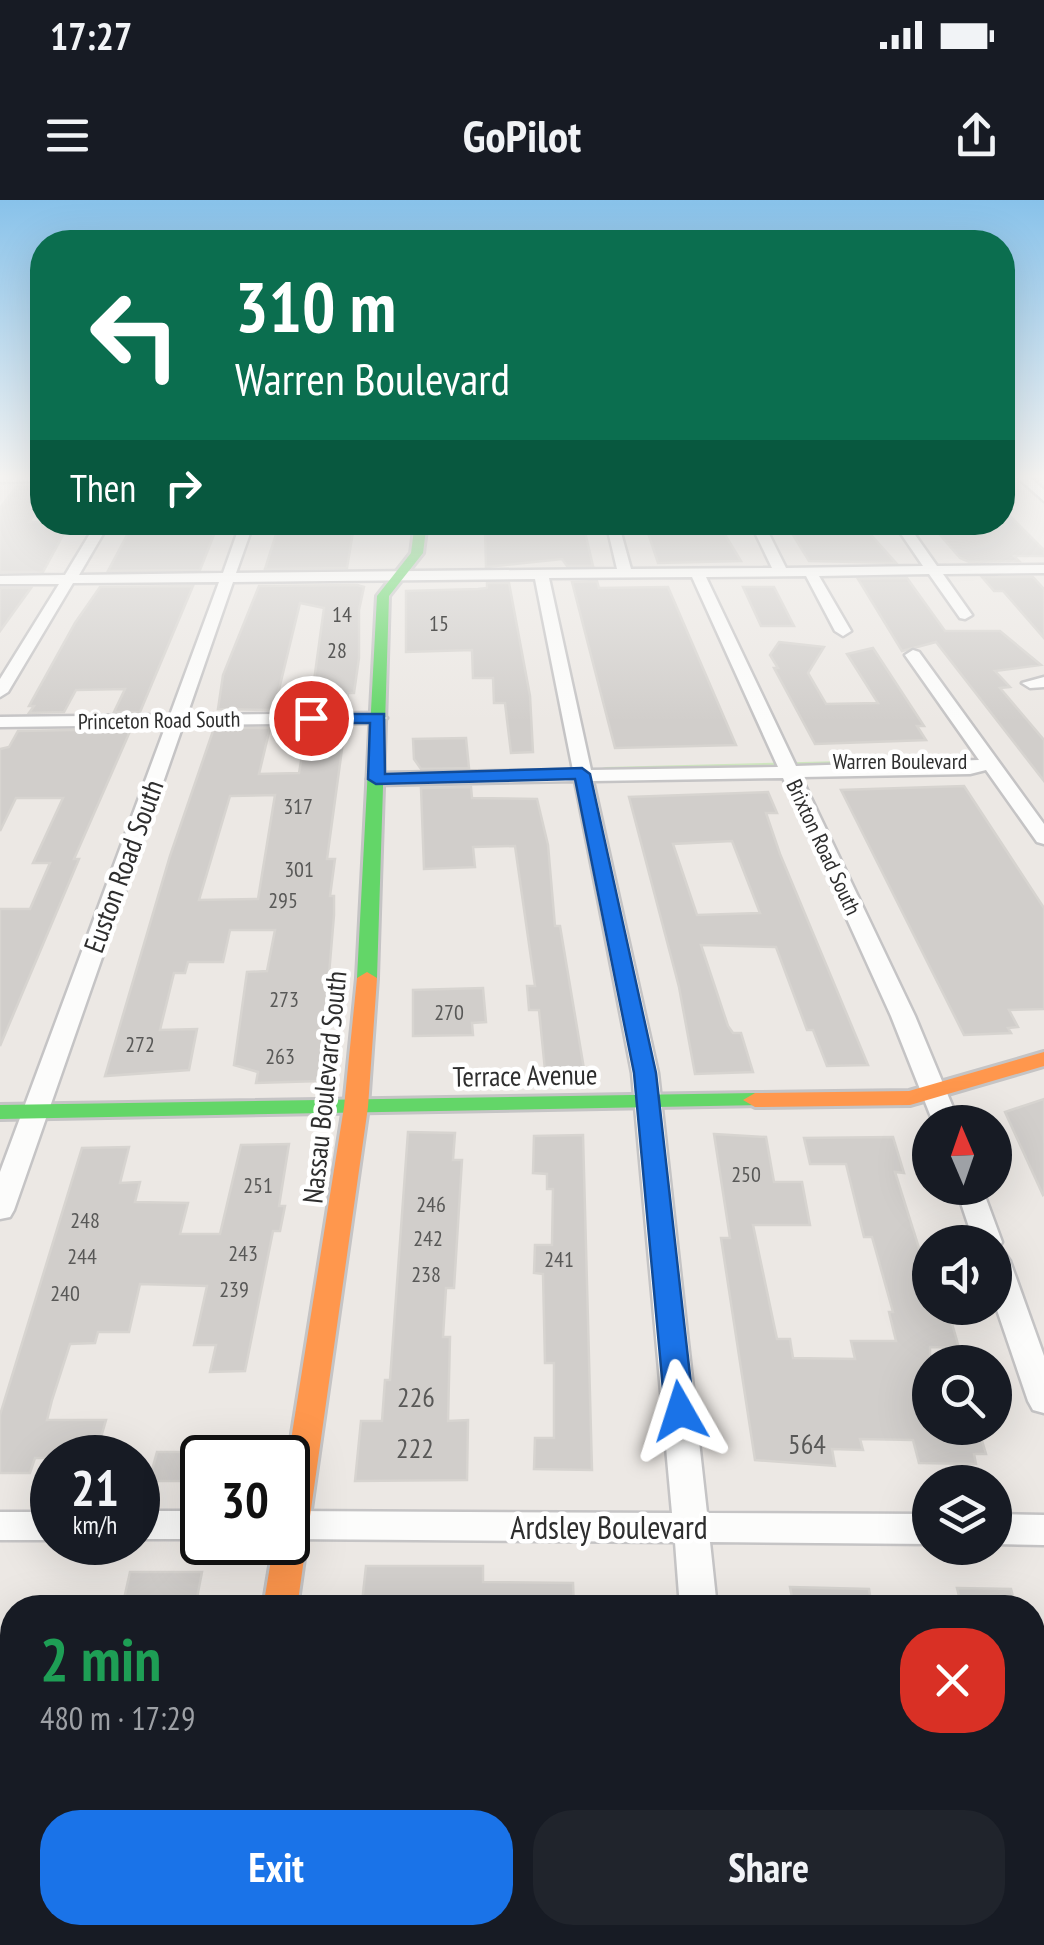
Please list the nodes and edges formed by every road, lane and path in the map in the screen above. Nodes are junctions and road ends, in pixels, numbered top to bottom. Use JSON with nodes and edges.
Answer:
{"nodes":[{"id":1,"x":83,"y":558,"type":"edge"},
{"id":2,"x":235,"y":558,"type":"edge"},
{"id":3,"x":413,"y":558,"type":"edge"},
{"id":4,"x":430,"y":558,"type":"edge"},
{"id":5,"x":621,"y":558,"type":"edge"},
{"id":6,"x":774,"y":558,"type":"edge"},
{"id":7,"x":926,"y":558,"type":"edge"},
{"id":8,"x":1044,"y":569,"type":"edge"},
{"id":9,"x":934,"y":570,"type":"junction"},
{"id":10,"x":810,"y":571,"type":"junction"},
{"id":11,"x":697,"y":572,"type":"junction"},
{"id":12,"x":781,"y":572,"type":"junction"},
{"id":13,"x":625,"y":573,"type":"junction"},
{"id":14,"x":541,"y":574,"type":"junction"},
{"id":15,"x":400,"y":575,"type":"junction"},
{"id":16,"x":228,"y":578,"type":"junction"},
{"id":17,"x":0,"y":580,"type":"edge"},
{"id":18,"x":70,"y":580,"type":"junction"},
{"id":19,"x":965,"y":615,"type":"dead end"},
{"id":20,"x":843,"y":631,"type":"dead end"},
{"id":21,"x":914,"y":655,"type":"dead end"},
{"id":22,"x":0,"y":692,"type":"edge"},
{"id":23,"x":378,"y":718,"type":"junction"},
{"id":24,"x":176,"y":720,"type":"junction"},
{"id":25,"x":0,"y":722,"type":"edge"},
{"id":26,"x":990,"y":763,"type":"junction"},
{"id":27,"x":787,"y":768,"type":"junction"},
{"id":28,"x":582,"y":774,"type":"junction"},
{"id":29,"x":376,"y":779,"type":"junction"},
{"id":30,"x":1044,"y":838,"type":"edge"},
{"id":31,"x":1044,"y":1059,"type":"edge"},
{"id":32,"x":936,"y":1092,"type":"junction"},
{"id":33,"x":648,"y":1103,"type":"junction"},
{"id":34,"x":940,"y":1105,"type":"edge"},
{"id":35,"x":356,"y":1107,"type":"junction"},
{"id":36,"x":35,"y":1111,"type":"junction"},
{"id":37,"x":0,"y":1112,"type":"edge"},
{"id":38,"x":0,"y":1210,"type":"edge"},
{"id":39,"x":1012,"y":1310,"type":"edge"},
{"id":40,"x":1044,"y":1401,"type":"edge"},
{"id":41,"x":304,"y":1435,"type":"edge"},
{"id":42,"x":310,"y":1525,"type":"edge"},
{"id":43,"x":0,"y":1526,"type":"edge"},
{"id":44,"x":30,"y":1526,"type":"edge"},
{"id":45,"x":691,"y":1527,"type":"junction"},
{"id":46,"x":912,"y":1529,"type":"edge"},
{"id":47,"x":1012,"y":1529,"type":"edge"},
{"id":48,"x":1044,"y":1530,"type":"edge"},
{"id":49,"x":285,"y":1565,"type":"edge"},
{"id":50,"x":282,"y":1595,"type":"edge"},
{"id":51,"x":698,"y":1595,"type":"edge"}],
"edges":[{"from":1,"to":18,"type":"street"},
{"from":2,"to":16,"type":"street","name":"Euston Road South"},
{"from":3,"to":15,"type":"main road","name":"Nassau Boulevard South"},
{"from":4,"to":15,"type":"main road"},
{"from":5,"to":13,"type":"street"},
{"from":6,"to":12,"type":"street"},
{"from":7,"to":9,"type":"street"},
{"from":8,"to":9,"type":"street"},
{"from":9,"to":10,"type":"street"},
{"from":9,"to":19,"type":"street"},
{"from":10,"to":12,"type":"street"},
{"from":10,"to":20,"type":"street"},
{"from":11,"to":12,"type":"street"},
{"from":11,"to":13,"type":"street"},
{"from":11,"to":27,"type":"street","name":"Brixton Road South"},
{"from":13,"to":14,"type":"street"},
{"from":14,"to":15,"type":"street"},
{"from":14,"to":28,"type":"street"},
{"from":15,"to":16,"type":"street"},
{"from":15,"to":23,"type":"main road","name":"Nassau Boulevard South"},
{"from":16,"to":18,"type":"street"},
{"from":16,"to":24,"type":"street","name":"Euston Road South"},
{"from":17,"to":18,"type":"street"},
{"from":18,"to":22,"type":"street"},
{"from":21,"to":26,"type":"street"},
{"from":23,"to":24,"type":"street","name":"Princeton Road South"},
{"from":23,"to":29,"type":"main road","name":"Nassau Boulevard South"},
{"from":24,"to":25,"type":"street","name":"Princeton Road South"},
{"from":24,"to":36,"type":"street","name":"Euston Road South"},
{"from":26,"to":27,"type":"street","name":"Warren Boulevard"},
{"from":26,"to":30,"type":"street"},
{"from":27,"to":28,"type":"street","name":"Warren Boulevard"},
{"from":27,"to":32,"type":"street","name":"Brixton Road South"},
{"from":28,"to":29,"type":"street","name":"Warren Boulevard"},
{"from":28,"to":33,"type":"street"},
{"from":29,"to":35,"type":"main road","name":"Nassau Boulevard South"},
{"from":31,"to":32,"type":"main road","name":"Terrace Avenue"},
{"from":32,"to":33,"type":"main road","name":"Terrace Avenue"},
{"from":32,"to":34,"type":"street","name":"Brixton Road South"},
{"from":33,"to":35,"type":"main road","name":"Terrace Avenue"},
{"from":33,"to":45,"type":"street"},
{"from":35,"to":36,"type":"main road","name":"Terrace Avenue"},
{"from":35,"to":41,"type":"main road","name":"Nassau Boulevard South"},
{"from":36,"to":37,"type":"main road","name":"Terrace Avenue"},
{"from":36,"to":38,"type":"street","name":"Euston Road South"},
{"from":39,"to":40,"type":"street"},
{"from":42,"to":45,"type":"street","name":"Ardsley Boulevard"},
{"from":43,"to":44,"type":"street"},
{"from":45,"to":46,"type":"street","name":"Ardsley Boulevard"},
{"from":45,"to":51,"type":"street"},
{"from":47,"to":48,"type":"street"},
{"from":49,"to":50,"type":"main road","name":"Nassau Boulevard South"}]}
